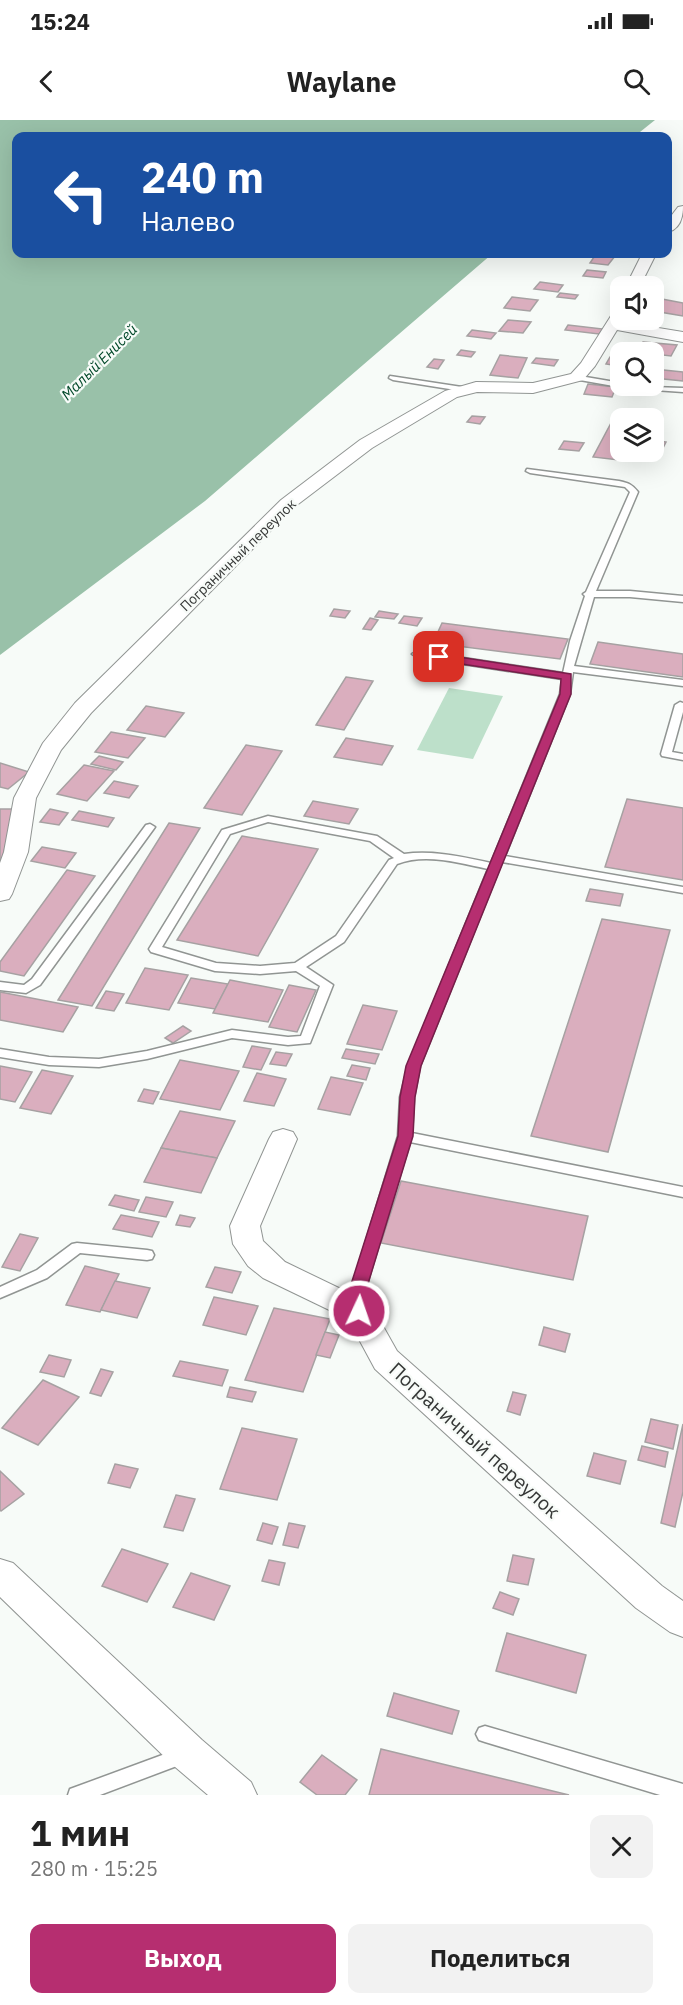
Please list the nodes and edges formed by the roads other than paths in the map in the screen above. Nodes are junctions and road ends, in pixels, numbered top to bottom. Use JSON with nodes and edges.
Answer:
{"nodes":[{"id":1,"x":683,"y":210,"type":"edge"},
{"id":2,"x":672,"y":223,"type":"edge"},
{"id":3,"x":647,"y":258,"type":"edge"},
{"id":4,"x":638,"y":276,"type":"edge"},
{"id":5,"x":610,"y":330,"type":"edge"},
{"id":6,"x":659,"y":330,"type":"edge"},
{"id":7,"x":683,"y":337,"type":"edge"},
{"id":8,"x":577,"y":377,"type":"junction"},
{"id":9,"x":393,"y":378,"type":"dead end"},
{"id":10,"x":610,"y":383,"type":"edge"},
{"id":11,"x":664,"y":388,"type":"edge"},
{"id":12,"x":462,"y":389,"type":"junction"},
{"id":13,"x":683,"y":390,"type":"edge"},
{"id":14,"x":530,"y":471,"type":"dead end"},
{"id":15,"x":588,"y":594,"type":"junction"},
{"id":16,"x":683,"y":599,"type":"edge"},
{"id":17,"x":417,"y":654,"type":"dead end"},
{"id":18,"x":567,"y":672,"type":"junction"},
{"id":19,"x":683,"y":683,"type":"edge"},
{"id":20,"x":683,"y":706,"type":"edge"},
{"id":21,"x":683,"y":757,"type":"edge"},
{"id":22,"x":150,"y":827,"type":"dead end"},
{"id":23,"x":402,"y":857,"type":"junction"},
{"id":24,"x":497,"y":862,"type":"junction"},
{"id":25,"x":683,"y":890,"type":"edge"},
{"id":26,"x":0,"y":894,"type":"edge"},
{"id":27,"x":298,"y":967,"type":"junction"},
{"id":28,"x":0,"y":986,"type":"edge"},
{"id":29,"x":0,"y":1053,"type":"edge"},
{"id":30,"x":405,"y":1136,"type":"junction"},
{"id":31,"x":283,"y":1139,"type":"dead end"},
{"id":32,"x":683,"y":1192,"type":"edge"},
{"id":33,"x":147,"y":1255,"type":"dead end"},
{"id":34,"x":0,"y":1293,"type":"edge"},
{"id":35,"x":359,"y":1311,"type":"junction"},
{"id":36,"x":0,"y":1574,"type":"edge"},
{"id":37,"x":683,"y":1621,"type":"edge"},
{"id":38,"x":485,"y":1734,"type":"dead end"},
{"id":39,"x":188,"y":1753,"type":"junction"},
{"id":40,"x":683,"y":1793,"type":"edge"},
{"id":41,"x":77,"y":1795,"type":"edge"},
{"id":42,"x":237,"y":1795,"type":"edge"}],
"edges":[{"from":1,"to":2,"type":"street"},
{"from":3,"to":4,"type":"street"},
{"from":5,"to":8,"type":"street"},
{"from":6,"to":7,"type":"street"},
{"from":8,"to":10,"type":"lane"},
{"from":8,"to":12,"type":"street","name":"Пограничный переулок"},
{"from":9,"to":12,"type":"lane"},
{"from":11,"to":13,"type":"lane"},
{"from":12,"to":26,"type":"street","name":"Пограничный переулок"},
{"from":14,"to":15,"type":"lane"},
{"from":15,"to":16,"type":"lane"},
{"from":15,"to":18,"type":"lane"},
{"from":17,"to":18,"type":"lane"},
{"from":18,"to":19,"type":"lane"},
{"from":18,"to":24,"type":"lane"},
{"from":20,"to":21,"type":"lane"},
{"from":22,"to":28,"type":"lane"},
{"from":23,"to":24,"type":"lane"},
{"from":23,"to":27,"type":"lane"},
{"from":23,"to":27,"type":"lane"},
{"from":24,"to":25,"type":"lane"},
{"from":24,"to":30,"type":"lane"},
{"from":27,"to":29,"type":"lane"},
{"from":30,"to":32,"type":"lane"},
{"from":30,"to":35,"type":"lane"},
{"from":31,"to":35,"type":"street"},
{"from":33,"to":34,"type":"lane"},
{"from":35,"to":37,"type":"street","name":"Пограничный переулок"},
{"from":36,"to":39,"type":"street"},
{"from":38,"to":40,"type":"lane"},
{"from":39,"to":41,"type":"lane"},
{"from":39,"to":42,"type":"street"}]}
